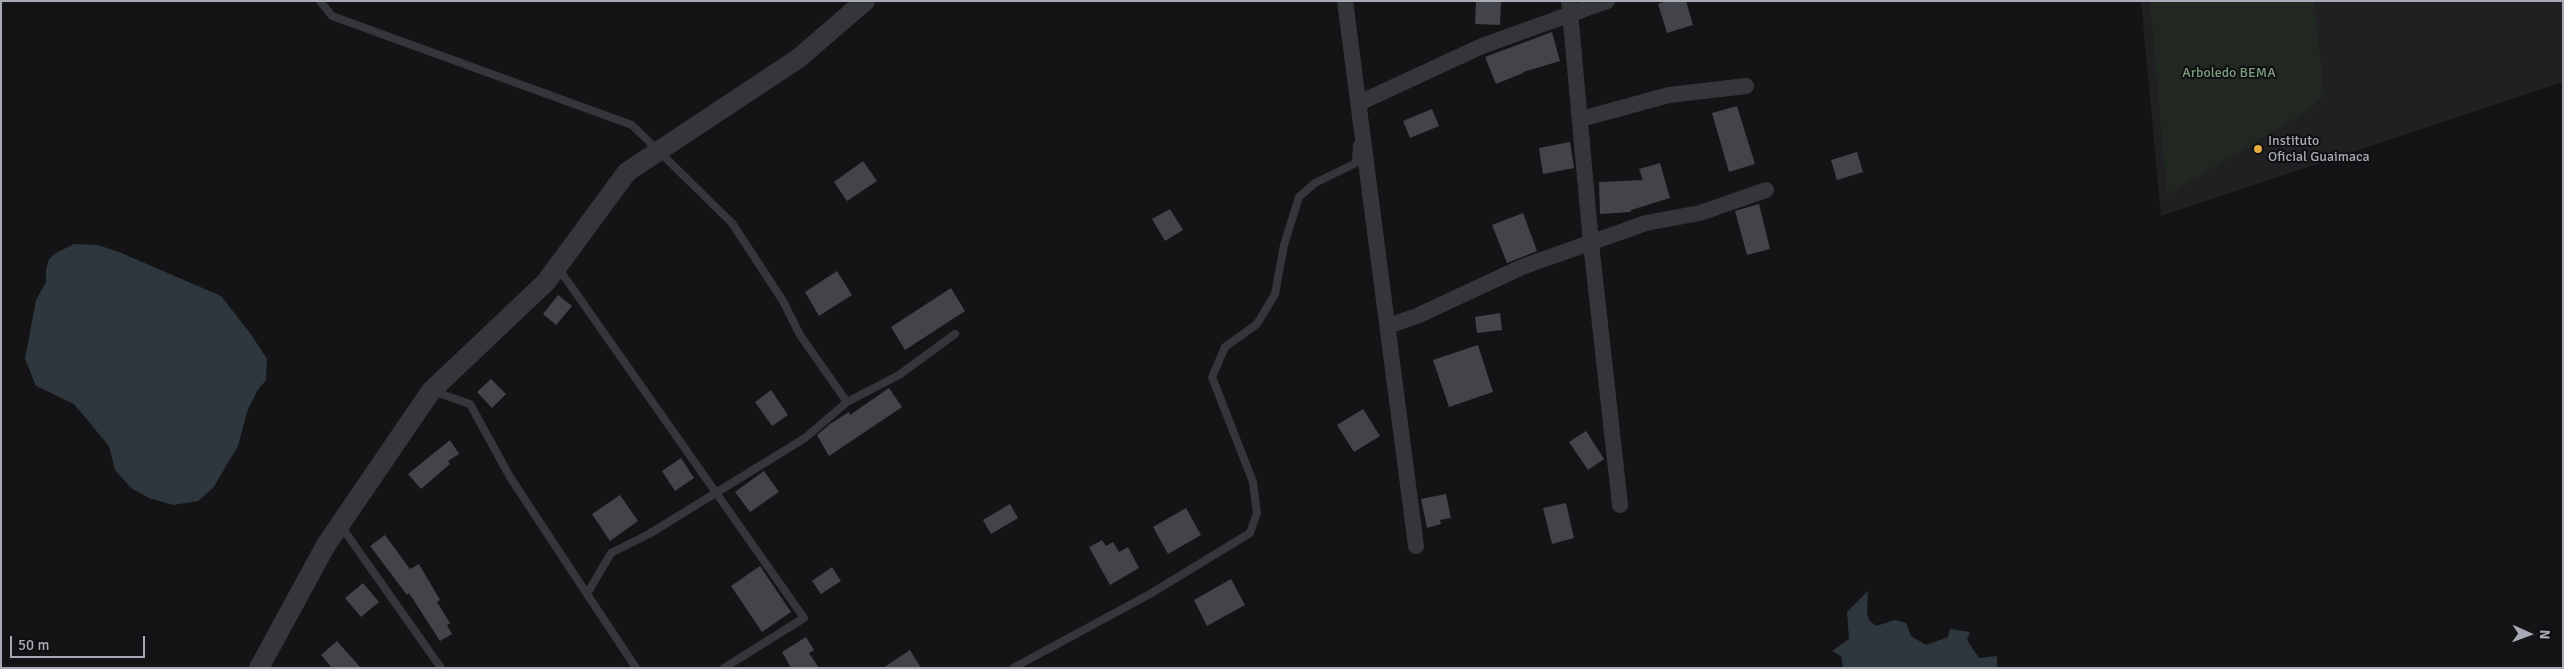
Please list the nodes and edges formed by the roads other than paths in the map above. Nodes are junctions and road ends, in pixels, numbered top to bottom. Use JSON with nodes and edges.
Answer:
{"nodes":[{"id":1,"x":320,"y":1,"type":"edge"},
{"id":2,"x":865,"y":1,"type":"edge"},
{"id":3,"x":1345,"y":1,"type":"edge"},
{"id":4,"x":1607,"y":1,"type":"edge"},
{"id":5,"x":1570,"y":7,"type":"edge"},
{"id":6,"x":1746,"y":86,"type":"dead end"},
{"id":7,"x":1359,"y":103,"type":"junction"},
{"id":8,"x":1581,"y":119,"type":"junction"},
{"id":9,"x":659,"y":150,"type":"junction"},
{"id":10,"x":1766,"y":190,"type":"dead end"},
{"id":11,"x":1591,"y":243,"type":"junction"},
{"id":12,"x":558,"y":267,"type":"junction"},
{"id":13,"x":1388,"y":326,"type":"junction"},
{"id":14,"x":955,"y":334,"type":"dead end"},
{"id":15,"x":431,"y":391,"type":"junction"},
{"id":16,"x":847,"y":402,"type":"junction"},
{"id":17,"x":717,"y":491,"type":"junction"},
{"id":18,"x":1620,"y":505,"type":"dead end"},
{"id":19,"x":340,"y":524,"type":"junction"},
{"id":20,"x":1416,"y":546,"type":"dead end"},
{"id":21,"x":587,"y":594,"type":"junction"},
{"id":22,"x":259,"y":668,"type":"edge"},
{"id":23,"x":441,"y":668,"type":"edge"},
{"id":24,"x":636,"y":668,"type":"edge"},
{"id":25,"x":724,"y":668,"type":"edge"},
{"id":26,"x":1014,"y":668,"type":"edge"}],
"edges":[{"from":1,"to":9,"type":"lane"},
{"from":2,"to":9,"type":"street"},
{"from":3,"to":7,"type":"street"},
{"from":4,"to":5,"type":"street"},
{"from":5,"to":7,"type":"street"},
{"from":5,"to":8,"type":"street"},
{"from":6,"to":8,"type":"street"},
{"from":7,"to":13,"type":"street"},
{"from":7,"to":26,"type":"lane"},
{"from":8,"to":11,"type":"street"},
{"from":9,"to":12,"type":"street"},
{"from":9,"to":16,"type":"lane"},
{"from":10,"to":11,"type":"street"},
{"from":11,"to":13,"type":"street"},
{"from":11,"to":18,"type":"street"},
{"from":12,"to":15,"type":"street"},
{"from":12,"to":17,"type":"lane"},
{"from":13,"to":20,"type":"street"},
{"from":14,"to":16,"type":"lane"},
{"from":15,"to":19,"type":"street"},
{"from":15,"to":21,"type":"lane"},
{"from":16,"to":17,"type":"lane"},
{"from":17,"to":21,"type":"lane"},
{"from":17,"to":25,"type":"lane"},
{"from":19,"to":22,"type":"street"},
{"from":19,"to":23,"type":"lane"},
{"from":21,"to":24,"type":"lane"}]}
